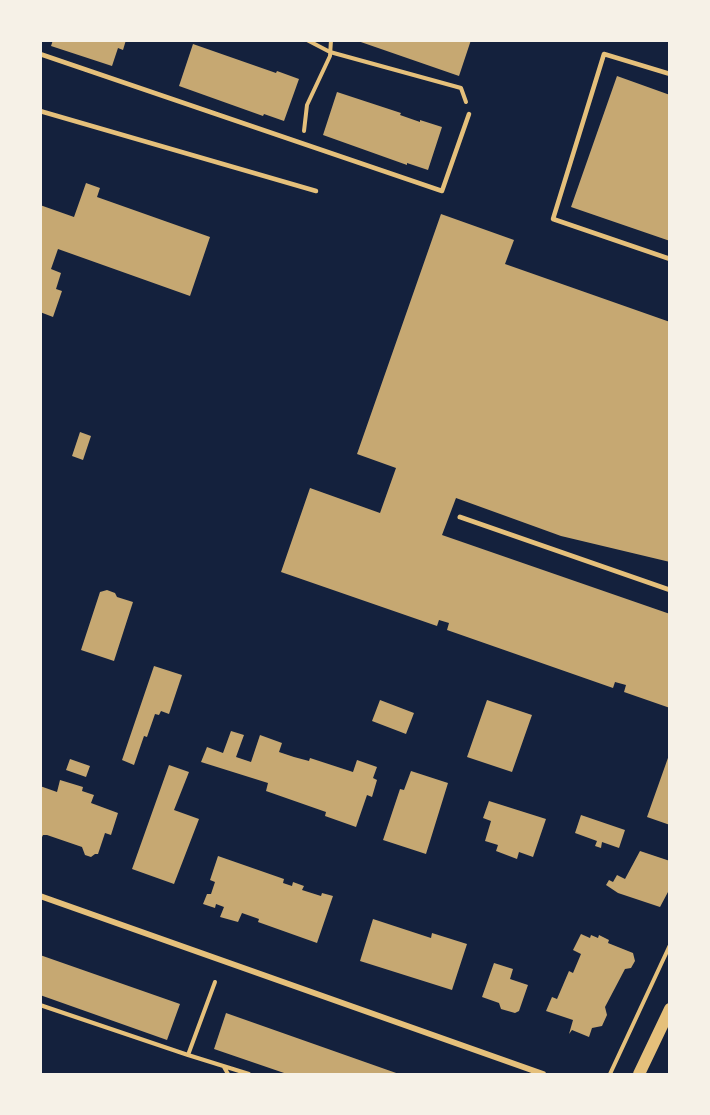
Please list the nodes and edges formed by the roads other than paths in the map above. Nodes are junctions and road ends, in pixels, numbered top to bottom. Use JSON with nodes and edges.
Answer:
{"nodes":[{"id":1,"x":40,"y":54,"type":"edge"},
{"id":2,"x":669,"y":74,"type":"edge"},
{"id":3,"x":40,"y":111,"type":"edge"},
{"id":4,"x":469,"y":114,"type":"road end"},
{"id":5,"x":316,"y":191,"type":"dead end"},
{"id":6,"x":669,"y":259,"type":"edge"},
{"id":7,"x":460,"y":517,"type":"dead end"},
{"id":8,"x":669,"y":590,"type":"edge"},
{"id":9,"x":40,"y":897,"type":"edge"},
{"id":10,"x":669,"y":1013,"type":"edge"},
{"id":11,"x":543,"y":1074,"type":"edge"},
{"id":12,"x":639,"y":1074,"type":"edge"}],
"edges":[{"from":1,"to":4,"type":"lane"},
{"from":2,"to":6,"type":"lane"},
{"from":3,"to":5,"type":"lane"},
{"from":7,"to":8,"type":"street"},
{"from":9,"to":11,"type":"street"},
{"from":10,"to":12,"type":"main road"}]}
